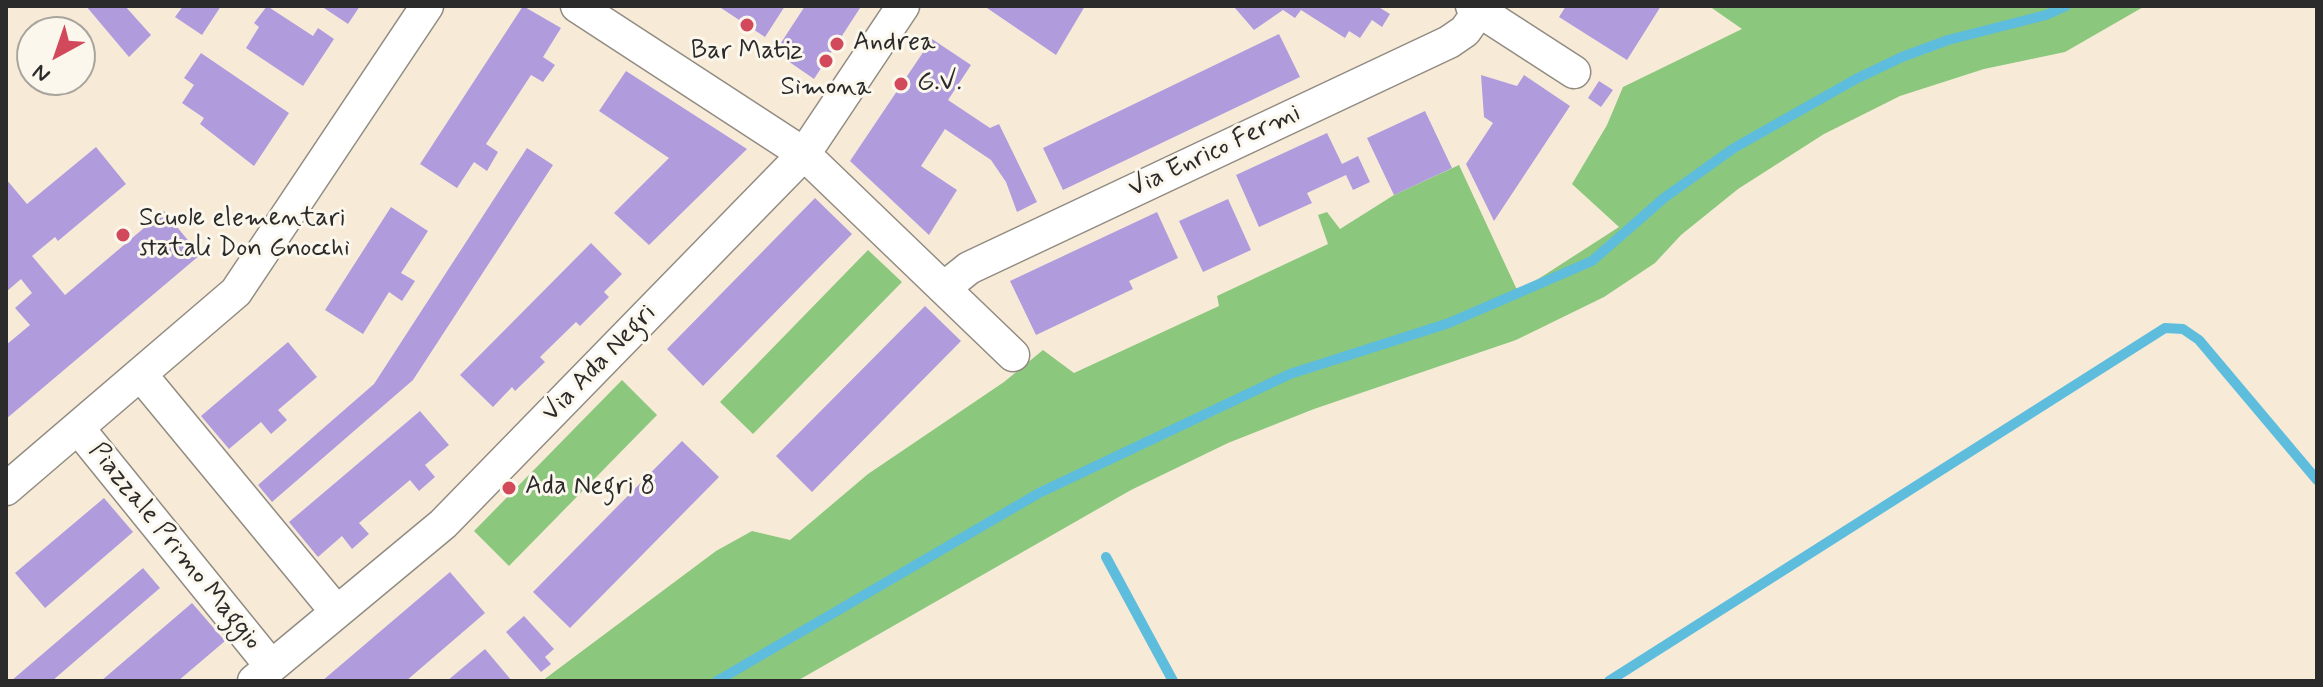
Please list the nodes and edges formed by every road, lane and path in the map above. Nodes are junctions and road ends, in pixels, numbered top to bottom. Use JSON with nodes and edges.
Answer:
{"nodes":[{"id":1,"x":427,"y":6,"type":"edge"},
{"id":2,"x":577,"y":6,"type":"edge"},
{"id":3,"x":903,"y":6,"type":"edge"},
{"id":4,"x":1476,"y":8,"type":"edge"},
{"id":5,"x":1574,"y":72,"type":"dead end"},
{"id":6,"x":804,"y":154,"type":"junction"},
{"id":7,"x":944,"y":288,"type":"junction"},
{"id":8,"x":1013,"y":355,"type":"dead end"},
{"id":9,"x":141,"y":375,"type":"junction"},
{"id":10,"x":78,"y":428,"type":"junction"},
{"id":11,"x":6,"y":489,"type":"edge"},
{"id":12,"x":336,"y":611,"type":"junction"},
{"id":13,"x":262,"y":674,"type":"edge"}],
"edges":[{"from":1,"to":9,"type":"street"},
{"from":2,"to":6,"type":"street"},
{"from":3,"to":6,"type":"street","name":"Via Ada Negri"},
{"from":4,"to":5,"type":"street"},
{"from":4,"to":7,"type":"street","name":"Via Enrico Fermi"},
{"from":6,"to":7,"type":"street"},
{"from":6,"to":12,"type":"street","name":"Via Ada Negri"},
{"from":7,"to":8,"type":"street"},
{"from":9,"to":10,"type":"street"},
{"from":9,"to":12,"type":"street"},
{"from":10,"to":11,"type":"street"},
{"from":10,"to":13,"type":"street","name":"Piazzale Primo Maggio"},
{"from":12,"to":13,"type":"street","name":"Via Ada Negri"}]}
